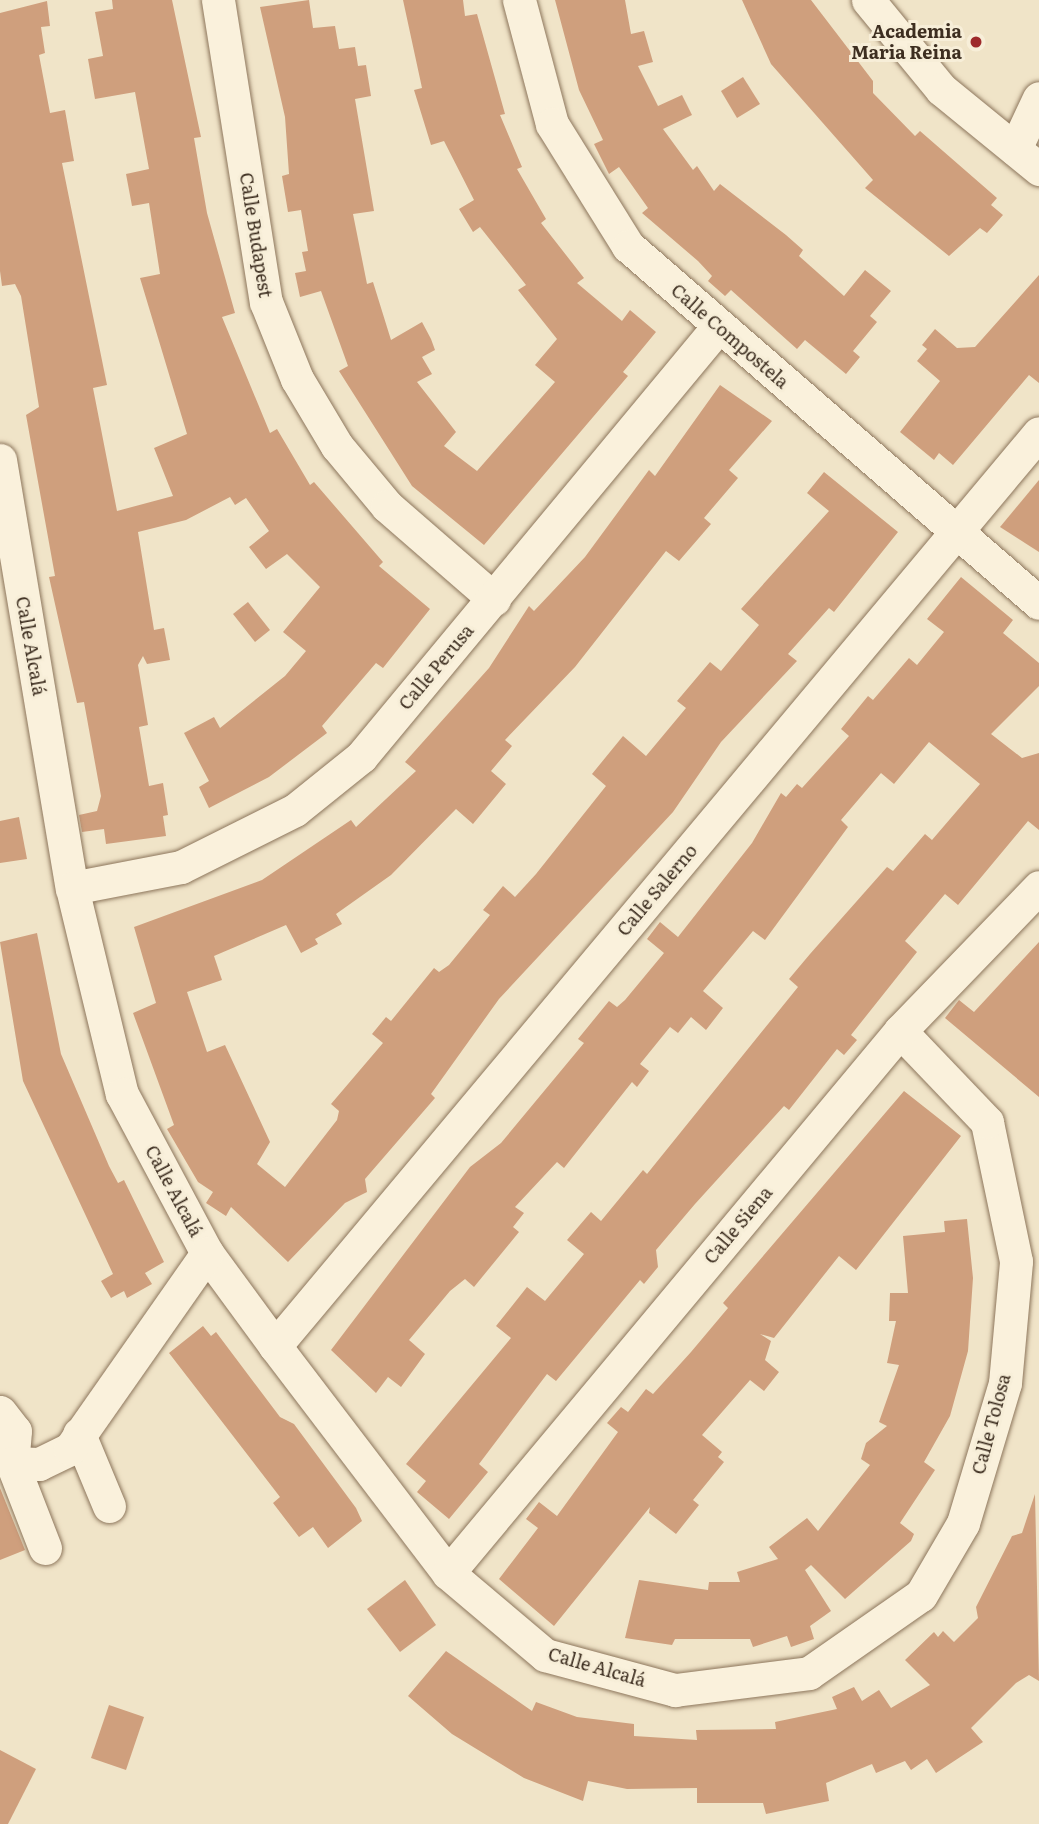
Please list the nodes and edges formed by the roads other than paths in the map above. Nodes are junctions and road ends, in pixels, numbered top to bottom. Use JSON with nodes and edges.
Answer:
{"nodes":[{"id":1,"x":218,"y":0,"type":"edge"},
{"id":2,"x":519,"y":0,"type":"edge"},
{"id":3,"x":868,"y":0,"type":"edge"},
{"id":4,"x":1039,"y":98,"type":"edge"},
{"id":5,"x":1027,"y":159,"type":"edge"},
{"id":6,"x":717,"y":328,"type":"junction"},
{"id":7,"x":1039,"y":433,"type":"edge"},
{"id":8,"x":0,"y":460,"type":"edge"},
{"id":9,"x":959,"y":529,"type":"junction"},
{"id":10,"x":494,"y":599,"type":"junction"},
{"id":11,"x":1039,"y":603,"type":"edge"},
{"id":12,"x":1039,"y":887,"type":"edge"},
{"id":13,"x":72,"y":888,"type":"junction"},
{"id":14,"x":900,"y":1031,"type":"junction"},
{"id":15,"x":207,"y":1252,"type":"junction"},
{"id":16,"x":275,"y":1346,"type":"junction"},
{"id":17,"x":0,"y":1412,"type":"edge"},
{"id":18,"x":79,"y":1434,"type":"junction"},
{"id":19,"x":17,"y":1462,"type":"junction"},
{"id":20,"x":109,"y":1506,"type":"dead end"},
{"id":21,"x":45,"y":1548,"type":"dead end"},
{"id":22,"x":448,"y":1573,"type":"junction"},
{"id":23,"x":699,"y":1686,"type":"joint"}],
"edges":[{"from":1,"to":10,"type":"street","name":"Calle Budapest"},
{"from":2,"to":6,"type":"street","name":"Calle Compostela"},
{"from":3,"to":5,"type":"street"},
{"from":4,"to":5,"type":"street"},
{"from":6,"to":9,"type":"street","name":"Calle Compostela"},
{"from":6,"to":10,"type":"street","name":"Calle Perusa"},
{"from":7,"to":9,"type":"street","name":"Calle Salerno"},
{"from":8,"to":13,"type":"street","name":"Calle Alcalá"},
{"from":9,"to":11,"type":"street","name":"Calle Compostela"},
{"from":9,"to":16,"type":"street","name":"Calle Salerno"},
{"from":10,"to":13,"type":"street","name":"Calle Perusa"},
{"from":12,"to":14,"type":"street","name":"Calle Siena"},
{"from":13,"to":15,"type":"street","name":"Calle Alcalá"},
{"from":14,"to":22,"type":"street","name":"Calle Siena"},
{"from":14,"to":23,"type":"street","name":"Calle Tolosa"},
{"from":15,"to":16,"type":"street","name":"Calle Alcalá"},
{"from":15,"to":18,"type":"street"},
{"from":16,"to":22,"type":"street","name":"Calle Alcalá"},
{"from":17,"to":19,"type":"street"},
{"from":18,"to":19,"type":"street"},
{"from":18,"to":20,"type":"street"},
{"from":19,"to":21,"type":"street"},
{"from":22,"to":23,"type":"street","name":"Calle Alcalá"}]}
